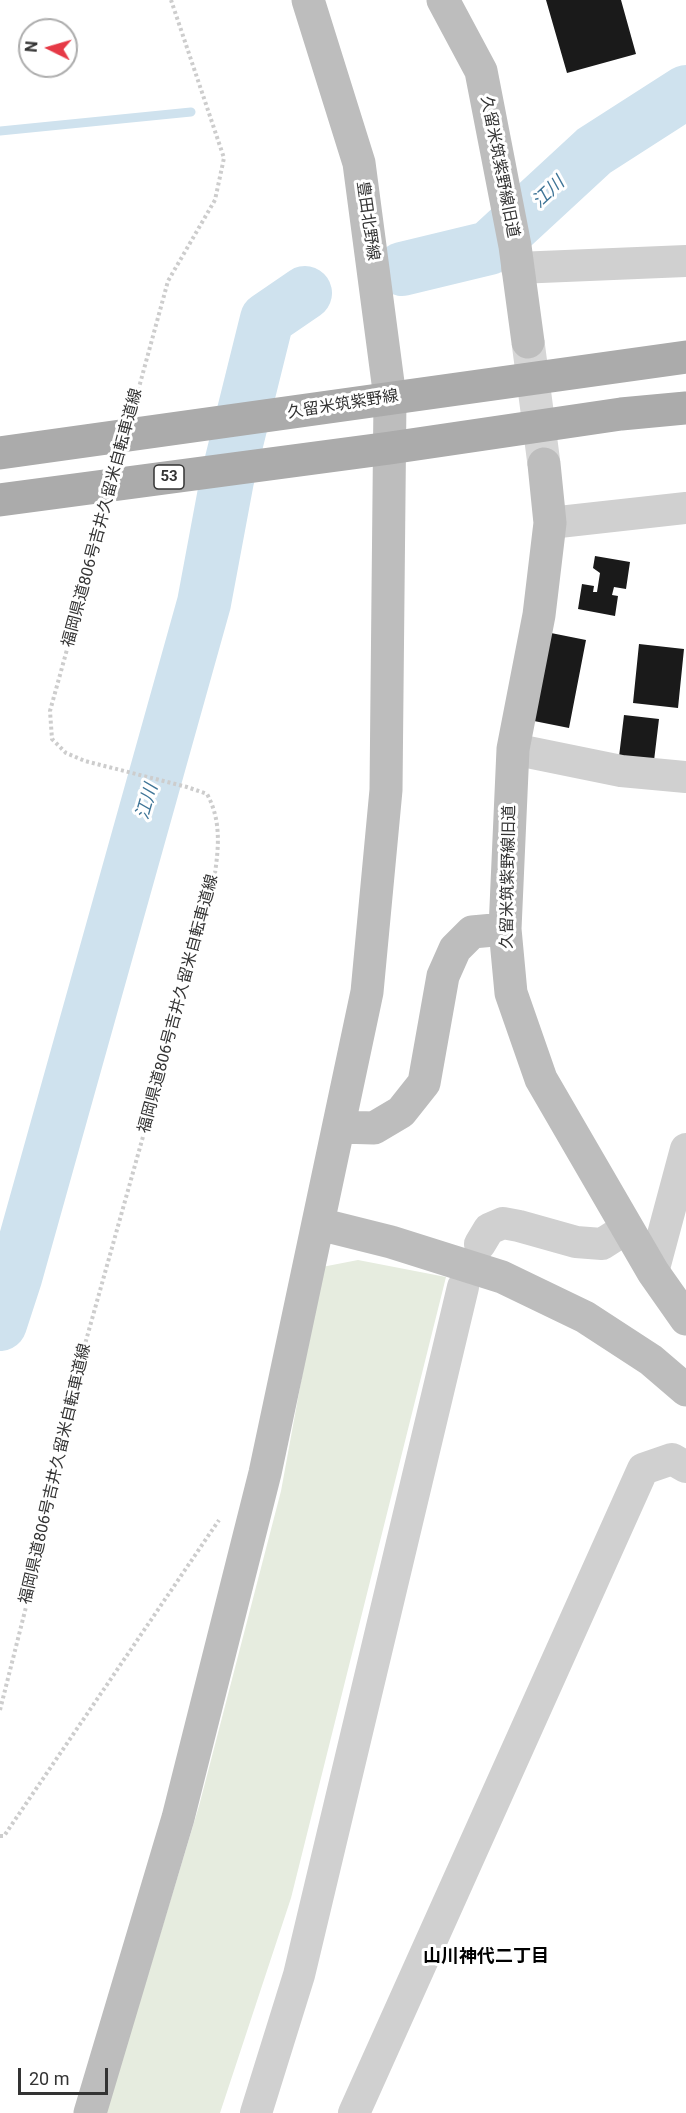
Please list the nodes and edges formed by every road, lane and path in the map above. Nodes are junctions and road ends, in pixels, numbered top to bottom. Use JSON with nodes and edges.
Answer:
{"nodes":[{"id":1,"x":171,"y":0,"type":"edge"},
{"id":2,"x":308,"y":0,"type":"edge"},
{"id":3,"x":443,"y":0,"type":"edge"},
{"id":4,"x":516,"y":257,"type":"junction"},
{"id":5,"x":686,"y":261,"type":"edge"},
{"id":6,"x":528,"y":342,"type":"tunnel mouth"},
{"id":7,"x":686,"y":357,"type":"edge"},
{"id":8,"x":390,"y":398,"type":"junction"},
{"id":9,"x":134,"y":407,"type":"dead end"},
{"id":10,"x":686,"y":408,"type":"edge"},
{"id":11,"x":390,"y":448,"type":"junction"},
{"id":12,"x":0,"y":453,"type":"edge"},
{"id":13,"x":544,"y":464,"type":"tunnel mouth"},
{"id":14,"x":0,"y":500,"type":"edge"},
{"id":15,"x":686,"y":508,"type":"edge"},
{"id":16,"x":106,"y":510,"type":"dead end"},
{"id":17,"x":550,"y":523,"type":"junction"},
{"id":18,"x":513,"y":749,"type":"junction"},
{"id":19,"x":686,"y":777,"type":"edge"},
{"id":20,"x":504,"y":928,"type":"junction"},
{"id":21,"x":339,"y":1127,"type":"junction"},
{"id":22,"x":686,"y":1149,"type":"edge"},
{"id":23,"x":319,"y":1224,"type":"junction"},
{"id":24,"x":627,"y":1228,"type":"junction"},
{"id":25,"x":480,"y":1244,"type":"dead end"},
{"id":26,"x":653,"y":1272,"type":"junction"},
{"id":27,"x":463,"y":1287,"type":"dead end"},
{"id":28,"x":686,"y":1319,"type":"edge"},
{"id":29,"x":686,"y":1390,"type":"edge"},
{"id":30,"x":686,"y":1467,"type":"edge"},
{"id":31,"x":222,"y":1515,"type":"dead end"},
{"id":32,"x":0,"y":1710,"type":"edge"},
{"id":33,"x":0,"y":1836,"type":"edge"},
{"id":34,"x":90,"y":2113,"type":"edge"},
{"id":35,"x":256,"y":2113,"type":"edge"},
{"id":36,"x":354,"y":2113,"type":"edge"}],
"edges":[{"from":1,"to":9,"type":"path","name":"福岡県道806号吉井久留米自転車道線"},
{"from":2,"to":8,"type":"street","name":"豊田北野線"},
{"from":3,"to":4,"type":"street","name":"久留米筑紫野線旧道"},
{"from":4,"to":5,"type":"street"},
{"from":4,"to":6,"type":"street","name":"久留米筑紫野線旧道"},
{"from":7,"to":8,"type":"main road","name":"久留米筑紫野線"},
{"from":8,"to":11,"type":"street","name":"豊田北野線"},
{"from":8,"to":12,"type":"main road","name":"久留米筑紫野線"},
{"from":10,"to":11,"type":"main road","number":"53"},
{"from":11,"to":14,"type":"main road","number":"53"},
{"from":11,"to":21,"type":"street","name":"豊田北野線"},
{"from":13,"to":17,"type":"street","name":"久留米筑紫野線旧道"},
{"from":15,"to":17,"type":"street"},
{"from":16,"to":32,"type":"path","name":"福岡県道806号吉井久留米自転車道線"},
{"from":17,"to":18,"type":"street","name":"久留米筑紫野線旧道"},
{"from":18,"to":19,"type":"street"},
{"from":18,"to":20,"type":"street","name":"久留米筑紫野線旧道"},
{"from":20,"to":21,"type":"street"},
{"from":20,"to":24,"type":"street","name":"久留米筑紫野線旧道"},
{"from":21,"to":23,"type":"street","name":"豊田北野線"},
{"from":22,"to":26,"type":"street"},
{"from":23,"to":29,"type":"street"},
{"from":23,"to":34,"type":"street","name":"豊田北野線"},
{"from":24,"to":25,"type":"street"},
{"from":24,"to":26,"type":"street","name":"久留米筑紫野線旧道"},
{"from":26,"to":28,"type":"street","name":"久留米筑紫野線旧道"},
{"from":27,"to":35,"type":"street"},
{"from":30,"to":36,"type":"street"},
{"from":31,"to":33,"type":"path"}]}
